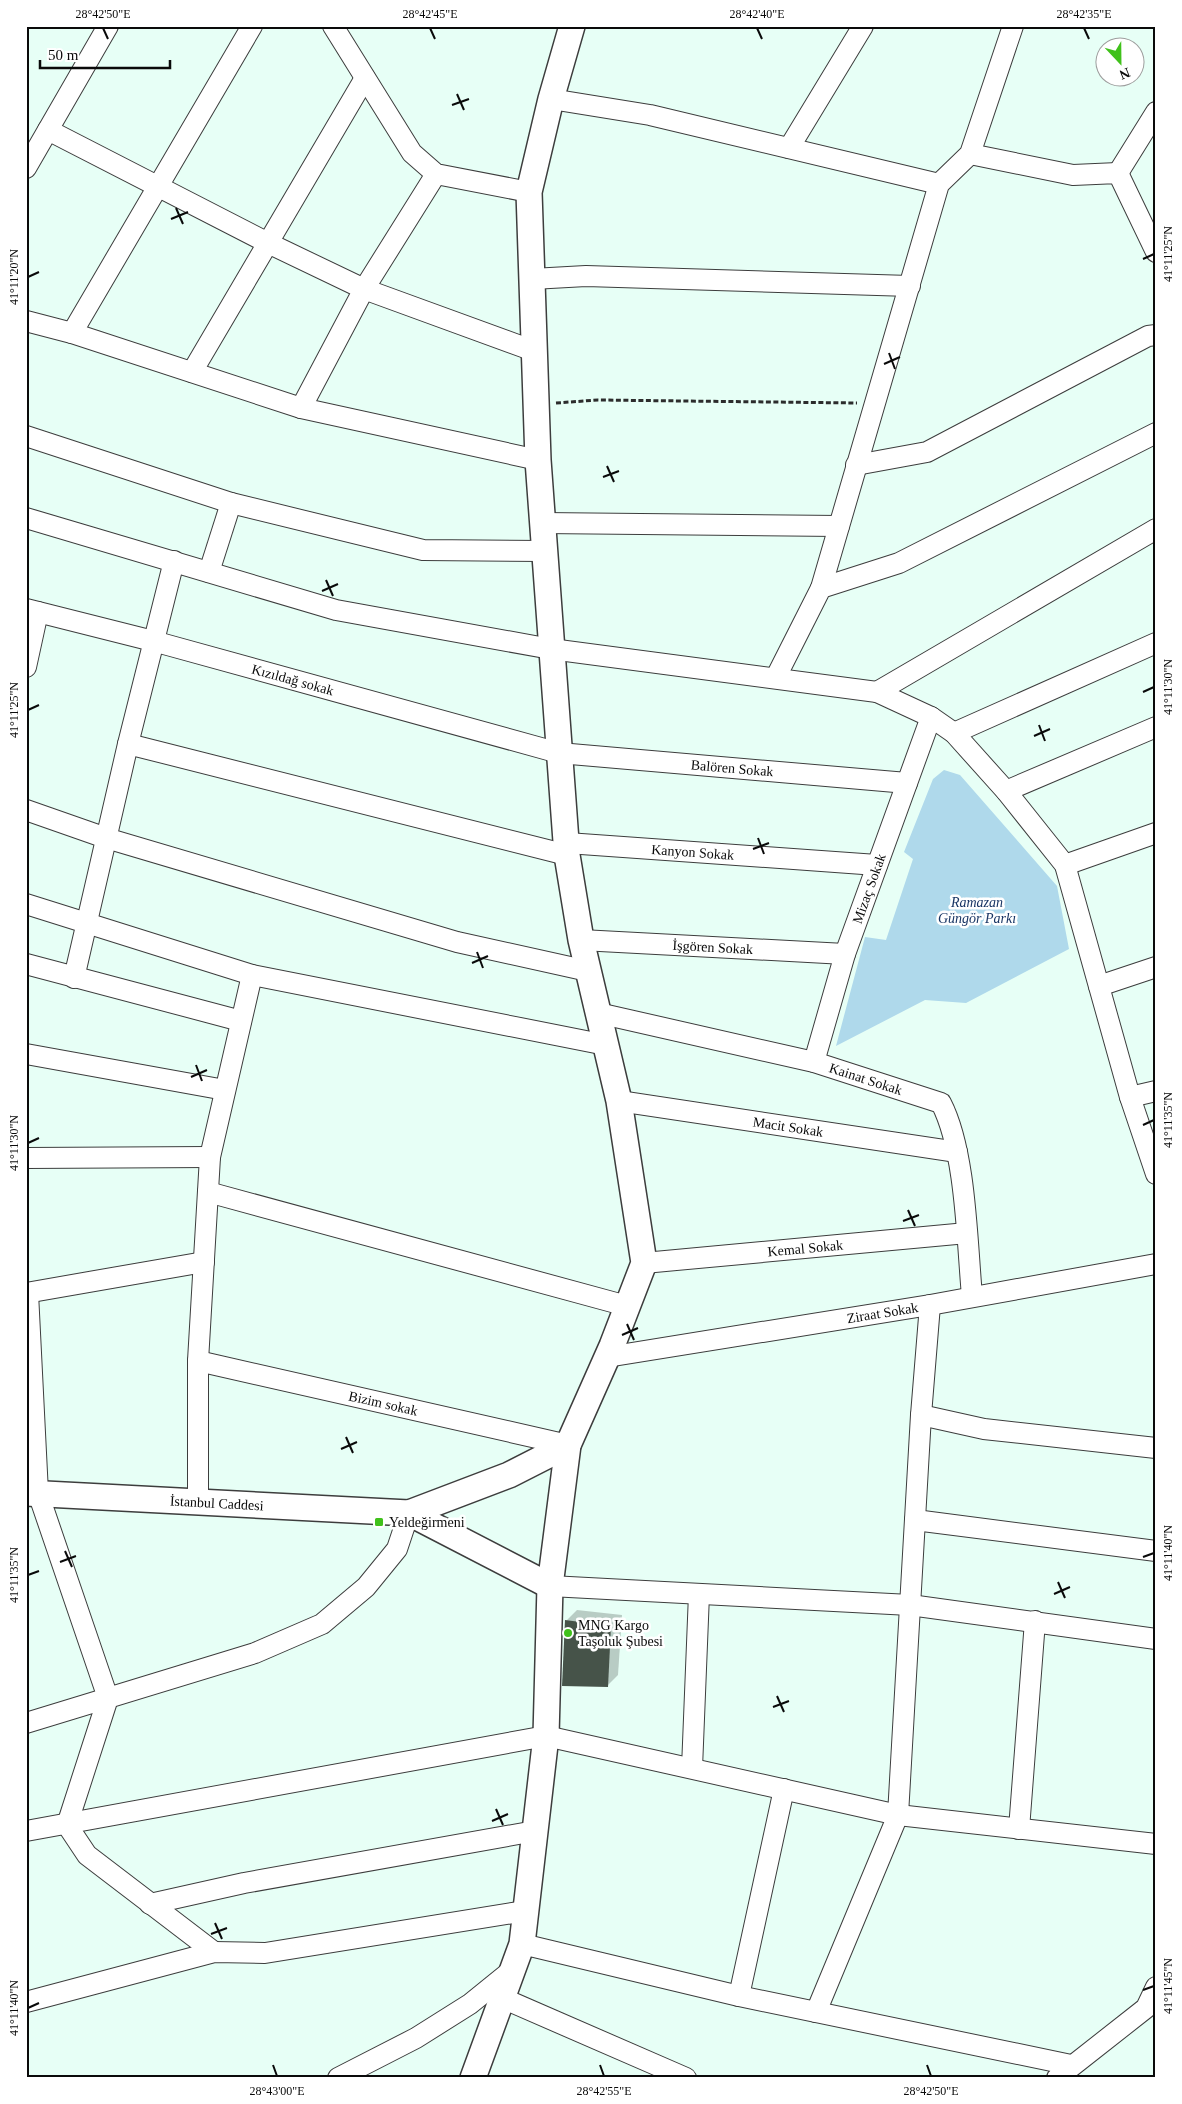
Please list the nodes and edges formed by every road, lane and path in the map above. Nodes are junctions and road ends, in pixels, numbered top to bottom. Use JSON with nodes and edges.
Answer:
{"nodes":[{"id":1,"x":108,"y":26,"type":"edge"},
{"id":2,"x":252,"y":26,"type":"edge"},
{"id":3,"x":333,"y":26,"type":"edge"},
{"id":4,"x":572,"y":26,"type":"edge"},
{"id":5,"x":863,"y":26,"type":"edge"},
{"id":6,"x":1012,"y":26,"type":"edge"},
{"id":7,"x":365,"y":78,"type":"junction"},
{"id":8,"x":551,"y":99,"type":"junction"},
{"id":9,"x":1156,"y":112,"type":"edge"},
{"id":10,"x":48,"y":130,"type":"junction"},
{"id":11,"x":789,"y":148,"type":"junction"},
{"id":12,"x":970,"y":154,"type":"junction"},
{"id":13,"x":26,"y":168,"type":"edge"},
{"id":14,"x":1118,"y":173,"type":"junction"},
{"id":15,"x":436,"y":174,"type":"junction"},
{"id":16,"x":939,"y":184,"type":"junction"},
{"id":17,"x":158,"y":187,"type":"junction"},
{"id":18,"x":529,"y":192,"type":"junction"},
{"id":19,"x":268,"y":243,"type":"junction"},
{"id":20,"x":1156,"y":252,"type":"edge"},
{"id":21,"x":532,"y":279,"type":"junction"},
{"id":22,"x":910,"y":286,"type":"junction"},
{"id":23,"x":364,"y":289,"type":"junction"},
{"id":24,"x":26,"y":321,"type":"edge"},
{"id":25,"x":72,"y":333,"type":"junction"},
{"id":26,"x":1156,"y":334,"type":"edge"},
{"id":27,"x":534,"y":352,"type":"junction"},
{"id":28,"x":192,"y":372,"type":"junction"},
{"id":29,"x":874,"y":403,"type":"junction"},
{"id":30,"x":535,"y":405,"type":"junction"},
{"id":31,"x":301,"y":408,"type":"junction"},
{"id":32,"x":1156,"y":433,"type":"edge"},
{"id":33,"x":26,"y":436,"type":"edge"},
{"id":34,"x":538,"y":460,"type":"junction"},
{"id":35,"x":856,"y":465,"type":"junction"},
{"id":36,"x":231,"y":503,"type":"junction"},
{"id":37,"x":26,"y":518,"type":"edge"},
{"id":38,"x":542,"y":523,"type":"junction"},
{"id":39,"x":838,"y":526,"type":"junction"},
{"id":40,"x":1156,"y":529,"type":"edge"},
{"id":41,"x":544,"y":551,"type":"junction"},
{"id":42,"x":174,"y":561,"type":"junction"},
{"id":43,"x":209,"y":572,"type":"junction"},
{"id":44,"x":821,"y":588,"type":"junction"},
{"id":45,"x":32,"y":610,"type":"edge"},
{"id":46,"x":153,"y":641,"type":"junction"},
{"id":47,"x":1156,"y":643,"type":"edge"},
{"id":48,"x":551,"y":649,"type":"junction"},
{"id":49,"x":26,"y":666,"type":"edge"},
{"id":50,"x":776,"y":677,"type":"junction"},
{"id":51,"x":877,"y":692,"type":"junction"},
{"id":52,"x":931,"y":717,"type":"junction"},
{"id":53,"x":1156,"y":727,"type":"edge"},
{"id":54,"x":954,"y":733,"type":"junction"},
{"id":55,"x":128,"y":744,"type":"junction"},
{"id":56,"x":559,"y":753,"type":"junction"},
{"id":57,"x":907,"y":783,"type":"junction"},
{"id":58,"x":1006,"y":791,"type":"junction"},
{"id":59,"x":26,"y":810,"type":"edge"},
{"id":60,"x":1156,"y":833,"type":"edge"},
{"id":61,"x":106,"y":838,"type":"junction"},
{"id":62,"x":567,"y":849,"type":"junction"},
{"id":63,"x":877,"y":865,"type":"junction"},
{"id":64,"x":1065,"y":865,"type":"junction"},
{"id":65,"x":26,"y":904,"type":"edge"},
{"id":66,"x":87,"y":922,"type":"junction"},
{"id":67,"x":581,"y":940,"type":"junction"},
{"id":68,"x":846,"y":954,"type":"junction"},
{"id":69,"x":26,"y":964,"type":"edge"},
{"id":70,"x":1156,"y":967,"type":"edge"},
{"id":71,"x":588,"y":971,"type":"junction"},
{"id":72,"x":252,"y":975,"type":"junction"},
{"id":73,"x":74,"y":978,"type":"junction"},
{"id":74,"x":1099,"y":986,"type":"junction"},
{"id":75,"x":598,"y":1013,"type":"junction"},
{"id":76,"x":241,"y":1021,"type":"junction"},
{"id":77,"x":606,"y":1045,"type":"junction"},
{"id":78,"x":26,"y":1054,"type":"edge"},
{"id":79,"x":814,"y":1062,"type":"junction"},
{"id":80,"x":225,"y":1090,"type":"junction"},
{"id":81,"x":1156,"y":1091,"type":"edge"},
{"id":82,"x":1130,"y":1097,"type":"junction"},
{"id":83,"x":619,"y":1101,"type":"junction"},
{"id":84,"x":957,"y":1152,"type":"junction"},
{"id":85,"x":210,"y":1157,"type":"junction"},
{"id":86,"x":26,"y":1158,"type":"edge"},
{"id":87,"x":1156,"y":1174,"type":"edge"},
{"id":88,"x":208,"y":1192,"type":"junction"},
{"id":89,"x":967,"y":1233,"type":"junction"},
{"id":90,"x":204,"y":1262,"type":"junction"},
{"id":91,"x":644,"y":1263,"type":"junction"},
{"id":92,"x":1156,"y":1264,"type":"edge"},
{"id":93,"x":27,"y":1293,"type":"edge"},
{"id":94,"x":972,"y":1296,"type":"junction"},
{"id":95,"x":930,"y":1305,"type":"junction"},
{"id":96,"x":627,"y":1306,"type":"junction"},
{"id":97,"x":607,"y":1357,"type":"junction"},
{"id":98,"x":198,"y":1361,"type":"junction"},
{"id":99,"x":921,"y":1415,"type":"junction"},
{"id":100,"x":568,"y":1445,"type":"junction"},
{"id":101,"x":1156,"y":1448,"type":"edge"},
{"id":102,"x":32,"y":1493,"type":"edge"},
{"id":103,"x":198,"y":1502,"type":"junction"},
{"id":104,"x":409,"y":1513,"type":"junction"},
{"id":105,"x":914,"y":1520,"type":"junction"},
{"id":106,"x":1156,"y":1551,"type":"edge"},
{"id":107,"x":550,"y":1586,"type":"junction"},
{"id":108,"x":699,"y":1594,"type":"junction"},
{"id":109,"x":910,"y":1605,"type":"junction"},
{"id":110,"x":1035,"y":1621,"type":"junction"},
{"id":111,"x":1156,"y":1638,"type":"edge"},
{"id":112,"x":108,"y":1698,"type":"junction"},
{"id":113,"x":26,"y":1723,"type":"edge"},
{"id":114,"x":546,"y":1736,"type":"junction"},
{"id":115,"x":692,"y":1768,"type":"junction"},
{"id":116,"x":784,"y":1789,"type":"junction"},
{"id":117,"x":898,"y":1815,"type":"junction"},
{"id":118,"x":67,"y":1825,"type":"junction"},
{"id":119,"x":1019,"y":1828,"type":"junction"},
{"id":120,"x":26,"y":1831,"type":"edge"},
{"id":121,"x":535,"y":1831,"type":"junction"},
{"id":122,"x":1156,"y":1844,"type":"edge"},
{"id":123,"x":150,"y":1904,"type":"junction"},
{"id":124,"x":525,"y":1911,"type":"junction"},
{"id":125,"x":522,"y":1944,"type":"junction"},
{"id":126,"x":214,"y":1952,"type":"junction"},
{"id":127,"x":512,"y":1970,"type":"junction"},
{"id":128,"x":1156,"y":1987,"type":"edge"},
{"id":129,"x":739,"y":1996,"type":"junction"},
{"id":130,"x":502,"y":1998,"type":"junction"},
{"id":131,"x":26,"y":2002,"type":"edge"},
{"id":132,"x":816,"y":2012,"type":"junction"},
{"id":133,"x":1064,"y":2071,"type":"edge"},
{"id":134,"x":338,"y":2078,"type":"edge"},
{"id":135,"x":473,"y":2078,"type":"edge"},
{"id":136,"x":686,"y":2078,"type":"edge"}],
"edges":[{"from":1,"to":10,"type":"street"},
{"from":2,"to":17,"type":"street"},
{"from":3,"to":7,"type":"street"},
{"from":4,"to":8,"type":"street"},
{"from":5,"to":11,"type":"street"},
{"from":6,"to":12,"type":"street"},
{"from":7,"to":15,"type":"street"},
{"from":7,"to":19,"type":"street"},
{"from":8,"to":11,"type":"street"},
{"from":8,"to":18,"type":"street"},
{"from":9,"to":14,"type":"street"},
{"from":10,"to":13,"type":"street"},
{"from":10,"to":17,"type":"street"},
{"from":11,"to":16,"type":"street"},
{"from":12,"to":14,"type":"street"},
{"from":12,"to":16,"type":"street"},
{"from":14,"to":20,"type":"street"},
{"from":15,"to":18,"type":"street"},
{"from":15,"to":23,"type":"street"},
{"from":16,"to":22,"type":"street"},
{"from":17,"to":19,"type":"street"},
{"from":17,"to":25,"type":"street"},
{"from":18,"to":21,"type":"street"},
{"from":19,"to":23,"type":"street"},
{"from":19,"to":28,"type":"street"},
{"from":21,"to":22,"type":"street"},
{"from":21,"to":27,"type":"street"},
{"from":22,"to":29,"type":"street"},
{"from":23,"to":27,"type":"street"},
{"from":23,"to":31,"type":"street"},
{"from":24,"to":25,"type":"street"},
{"from":25,"to":28,"type":"street"},
{"from":26,"to":35,"type":"street"},
{"from":27,"to":30,"type":"street"},
{"from":28,"to":31,"type":"street"},
{"from":29,"to":30,"type":"path"},
{"from":29,"to":35,"type":"street"},
{"from":30,"to":34,"type":"street"},
{"from":31,"to":34,"type":"street"},
{"from":32,"to":44,"type":"street"},
{"from":33,"to":36,"type":"street"},
{"from":34,"to":38,"type":"street"},
{"from":35,"to":39,"type":"street"},
{"from":36,"to":41,"type":"street"},
{"from":36,"to":43,"type":"street"},
{"from":37,"to":42,"type":"street"},
{"from":38,"to":39,"type":"street"},
{"from":38,"to":41,"type":"street"},
{"from":39,"to":44,"type":"street"},
{"from":40,"to":51,"type":"street"},
{"from":41,"to":48,"type":"street"},
{"from":42,"to":43,"type":"street"},
{"from":42,"to":46,"type":"street"},
{"from":43,"to":48,"type":"street"},
{"from":44,"to":50,"type":"street"},
{"from":45,"to":46,"type":"street","name":"Kızıldağ sokak"},
{"from":45,"to":49,"type":"street"},
{"from":46,"to":55,"type":"street"},
{"from":46,"to":56,"type":"street","name":"Kızıldağ sokak"},
{"from":47,"to":54,"type":"street"},
{"from":48,"to":50,"type":"street"},
{"from":48,"to":56,"type":"street"},
{"from":50,"to":51,"type":"street"},
{"from":51,"to":52,"type":"street"},
{"from":52,"to":54,"type":"street"},
{"from":52,"to":57,"type":"street","name":"Mizaç Sokak"},
{"from":53,"to":58,"type":"street"},
{"from":54,"to":58,"type":"street"},
{"from":55,"to":61,"type":"street"},
{"from":55,"to":62,"type":"street","name":"Kanyon Sokak"},
{"from":56,"to":57,"type":"street","name":"Balören Sokak"},
{"from":56,"to":62,"type":"street"},
{"from":57,"to":63,"type":"street","name":"Mizaç Sokak"},
{"from":58,"to":64,"type":"street"},
{"from":59,"to":61,"type":"street"},
{"from":60,"to":64,"type":"street"},
{"from":61,"to":66,"type":"street"},
{"from":61,"to":71,"type":"street"},
{"from":62,"to":63,"type":"street","name":"Kanyon Sokak"},
{"from":62,"to":67,"type":"street"},
{"from":63,"to":68,"type":"street","name":"Mizaç Sokak"},
{"from":64,"to":74,"type":"street"},
{"from":65,"to":66,"type":"street"},
{"from":66,"to":72,"type":"street"},
{"from":66,"to":73,"type":"street"},
{"from":67,"to":68,"type":"street","name":"İşgören Sokak"},
{"from":67,"to":71,"type":"street"},
{"from":68,"to":79,"type":"street","name":"Mizaç Sokak"},
{"from":69,"to":73,"type":"street"},
{"from":70,"to":74,"type":"street"},
{"from":71,"to":75,"type":"street"},
{"from":72,"to":76,"type":"street"},
{"from":72,"to":77,"type":"street"},
{"from":73,"to":76,"type":"street"},
{"from":74,"to":82,"type":"street"},
{"from":75,"to":77,"type":"street"},
{"from":75,"to":79,"type":"street","name":"Kainat Sokak"},
{"from":76,"to":80,"type":"street"},
{"from":77,"to":83,"type":"street"},
{"from":78,"to":80,"type":"street"},
{"from":79,"to":84,"type":"street","name":"Kainat Sokak"},
{"from":80,"to":85,"type":"street"},
{"from":81,"to":82,"type":"street"},
{"from":82,"to":87,"type":"street"},
{"from":83,"to":84,"type":"street","name":"Macit Sokak"},
{"from":83,"to":91,"type":"street"},
{"from":84,"to":89,"type":"street","name":"Kainat Sokak"},
{"from":85,"to":86,"type":"street"},
{"from":85,"to":88,"type":"street"},
{"from":88,"to":90,"type":"street"},
{"from":88,"to":96,"type":"street"},
{"from":89,"to":91,"type":"street","name":"Kemal Sokak"},
{"from":89,"to":94,"type":"street","name":"Kainat Sokak"},
{"from":90,"to":93,"type":"street"},
{"from":90,"to":98,"type":"street"},
{"from":91,"to":96,"type":"street"},
{"from":92,"to":94,"type":"street","name":"Ziraat Sokak"},
{"from":93,"to":102,"type":"street"},
{"from":94,"to":95,"type":"street","name":"Ziraat Sokak"},
{"from":95,"to":97,"type":"street","name":"Ziraat Sokak"},
{"from":95,"to":99,"type":"street"},
{"from":96,"to":97,"type":"street"},
{"from":97,"to":100,"type":"street"},
{"from":98,"to":100,"type":"street","name":"Bizim sokak"},
{"from":98,"to":103,"type":"street"},
{"from":99,"to":101,"type":"street"},
{"from":99,"to":105,"type":"street"},
{"from":100,"to":104,"type":"street"},
{"from":100,"to":107,"type":"street"},
{"from":102,"to":103,"type":"street","name":"İstanbul Caddesi"},
{"from":102,"to":112,"type":"street"},
{"from":103,"to":104,"type":"street","name":"İstanbul Caddesi"},
{"from":104,"to":107,"type":"street"},
{"from":104,"to":112,"type":"street"},
{"from":105,"to":106,"type":"street"},
{"from":105,"to":109,"type":"street"},
{"from":107,"to":108,"type":"street"},
{"from":107,"to":114,"type":"street"},
{"from":108,"to":109,"type":"street"},
{"from":108,"to":115,"type":"street"},
{"from":109,"to":110,"type":"street"},
{"from":109,"to":117,"type":"street"},
{"from":110,"to":111,"type":"street"},
{"from":110,"to":119,"type":"street"},
{"from":112,"to":113,"type":"street"},
{"from":112,"to":118,"type":"street"},
{"from":114,"to":115,"type":"street"},
{"from":114,"to":118,"type":"street"},
{"from":114,"to":121,"type":"street"},
{"from":115,"to":116,"type":"street"},
{"from":116,"to":117,"type":"street"},
{"from":116,"to":129,"type":"street"},
{"from":117,"to":119,"type":"street"},
{"from":117,"to":132,"type":"street"},
{"from":118,"to":120,"type":"street"},
{"from":118,"to":123,"type":"street"},
{"from":119,"to":122,"type":"street"},
{"from":121,"to":123,"type":"street"},
{"from":121,"to":124,"type":"street"},
{"from":123,"to":126,"type":"street"},
{"from":124,"to":125,"type":"street"},
{"from":124,"to":126,"type":"street"},
{"from":125,"to":127,"type":"street"},
{"from":125,"to":129,"type":"street"},
{"from":126,"to":131,"type":"street"},
{"from":127,"to":130,"type":"street"},
{"from":127,"to":134,"type":"street"},
{"from":128,"to":133,"type":"street"},
{"from":129,"to":132,"type":"street"},
{"from":130,"to":135,"type":"street"},
{"from":130,"to":136,"type":"street"},
{"from":132,"to":133,"type":"street"}]}
